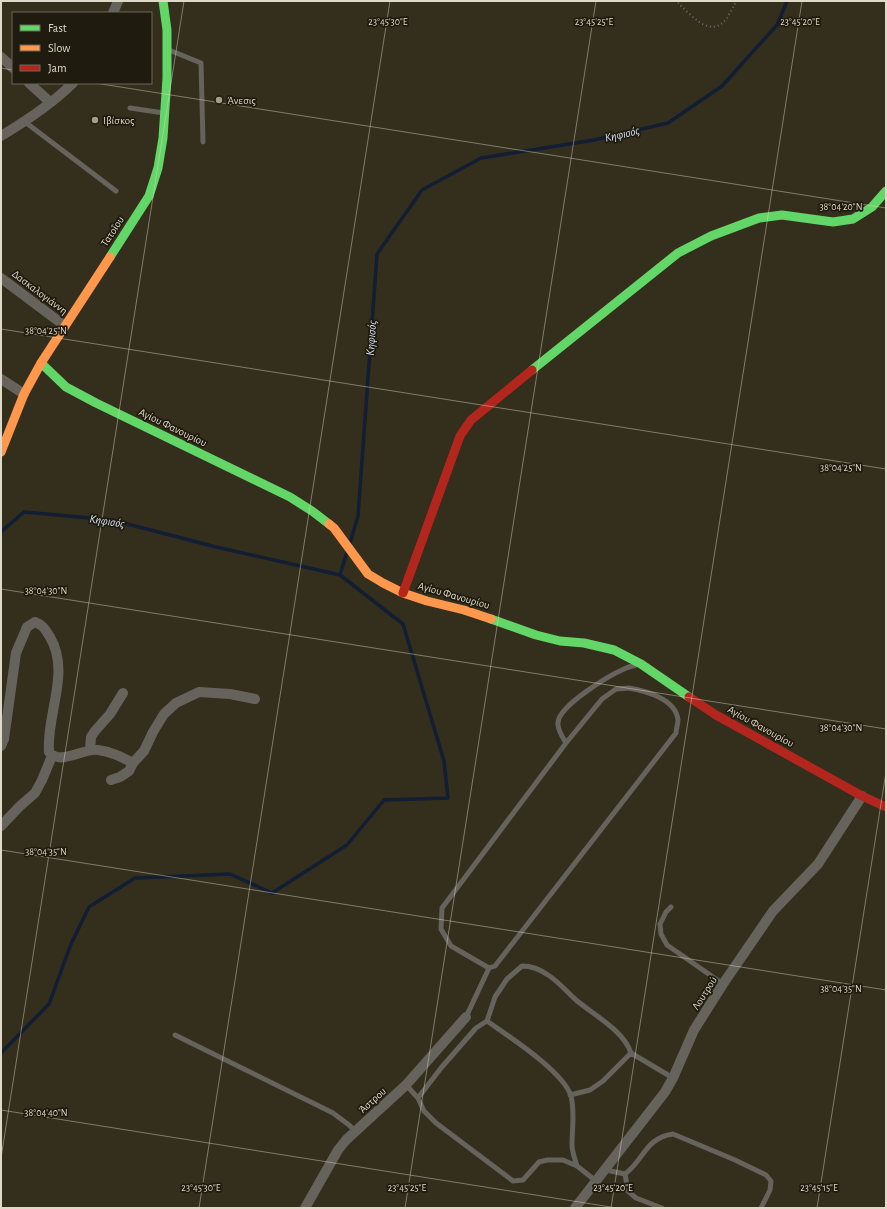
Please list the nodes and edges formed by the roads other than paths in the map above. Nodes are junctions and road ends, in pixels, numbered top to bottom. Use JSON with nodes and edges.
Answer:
{"nodes":[{"id":1,"x":118,"y":1,"type":"edge"},
{"id":2,"x":163,"y":1,"type":"edge"},
{"id":3,"x":113,"y":12,"type":"edge"},
{"id":4,"x":168,"y":49,"type":"junction"},
{"id":5,"x":1,"y":57,"type":"edge"},
{"id":6,"x":12,"y":67,"type":"edge"},
{"id":7,"x":30,"y":84,"type":"edge"},
{"id":8,"x":72,"y":84,"type":"edge"},
{"id":9,"x":50,"y":102,"type":"junction"},
{"id":10,"x":130,"y":108,"type":"dead end"},
{"id":11,"x":165,"y":114,"type":"junction"},
{"id":12,"x":25,"y":122,"type":"junction"},
{"id":13,"x":1,"y":136,"type":"edge"},
{"id":14,"x":203,"y":142,"type":"dead end"},
{"id":15,"x":116,"y":191,"type":"dead end"},
{"id":16,"x":886,"y":191,"type":"edge"},
{"id":17,"x":1,"y":278,"type":"edge"},
{"id":18,"x":65,"y":326,"type":"junction"},
{"id":19,"x":41,"y":363,"type":"junction"},
{"id":20,"x":1,"y":379,"type":"edge"},
{"id":21,"x":24,"y":394,"type":"junction"},
{"id":22,"x":1,"y":452,"type":"edge"},
{"id":23,"x":403,"y":593,"type":"junction"},
{"id":24,"x":641,"y":664,"type":"junction"},
{"id":25,"x":122,"y":693,"type":"dead end"},
{"id":26,"x":255,"y":699,"type":"dead end"},
{"id":27,"x":566,"y":743,"type":"junction"},
{"id":28,"x":1,"y":746,"type":"edge"},
{"id":29,"x":90,"y":750,"type":"junction"},
{"id":30,"x":52,"y":756,"type":"junction"},
{"id":31,"x":133,"y":763,"type":"junction"},
{"id":32,"x":111,"y":780,"type":"dead end"},
{"id":33,"x":862,"y":796,"type":"junction"},
{"id":34,"x":886,"y":807,"type":"edge"},
{"id":35,"x":1,"y":826,"type":"edge"},
{"id":36,"x":671,"y":907,"type":"dead end"},
{"id":37,"x":489,"y":968,"type":"junction"},
{"id":38,"x":723,"y":984,"type":"junction"},
{"id":39,"x":466,"y":1018,"type":"joint"},
{"id":40,"x":487,"y":1021,"type":"junction"},
{"id":41,"x":175,"y":1035,"type":"dead end"},
{"id":42,"x":631,"y":1053,"type":"junction"},
{"id":43,"x":673,"y":1078,"type":"junction"},
{"id":44,"x":406,"y":1085,"type":"junction"},
{"id":45,"x":570,"y":1095,"type":"junction"},
{"id":46,"x":418,"y":1098,"type":"junction"},
{"id":47,"x":355,"y":1131,"type":"junction"},
{"id":48,"x":577,"y":1166,"type":"junction"},
{"id":49,"x":606,"y":1170,"type":"junction"},
{"id":50,"x":625,"y":1174,"type":"junction"},
{"id":51,"x":596,"y":1182,"type":"junction"},
{"id":52,"x":304,"y":1208,"type":"edge"},
{"id":53,"x":575,"y":1208,"type":"edge"},
{"id":54,"x":662,"y":1208,"type":"edge"},
{"id":55,"x":761,"y":1208,"type":"edge"}],
"edges":[{"from":1,"to":3,"type":"street"},
{"from":2,"to":4,"type":"street","name":"Τατοΐου"},
{"from":4,"to":11,"type":"street","name":"Τατοΐου"},
{"from":4,"to":14,"type":"lane"},
{"from":5,"to":6,"type":"street"},
{"from":7,"to":9,"type":"street"},
{"from":8,"to":9,"type":"street"},
{"from":9,"to":12,"type":"street"},
{"from":10,"to":11,"type":"lane"},
{"from":11,"to":18,"type":"street","name":"Τατοΐου"},
{"from":12,"to":13,"type":"street"},
{"from":12,"to":15,"type":"lane"},
{"from":16,"to":23,"type":"street"},
{"from":17,"to":18,"type":"street","name":"Δασκαλογιάννη"},
{"from":18,"to":19,"type":"street","name":"Τατοΐου"},
{"from":19,"to":21,"type":"street","name":"Τατοΐου"},
{"from":19,"to":23,"type":"street","name":"Αγίου Φανουρίου"},
{"from":20,"to":21,"type":"street"},
{"from":21,"to":22,"type":"street","name":"Τατοΐου"},
{"from":23,"to":24,"type":"street","name":"Αγίου Φανουρίου"},
{"from":24,"to":27,"type":"lane"},
{"from":24,"to":33,"type":"street","name":"Αγίου Φανουρίου"},
{"from":25,"to":29,"type":"street"},
{"from":26,"to":31,"type":"street"},
{"from":27,"to":37,"type":"lane"},
{"from":27,"to":37,"type":"lane"},
{"from":28,"to":30,"type":"street"},
{"from":29,"to":30,"type":"street"},
{"from":29,"to":31,"type":"street"},
{"from":30,"to":35,"type":"street"},
{"from":31,"to":32,"type":"street"},
{"from":33,"to":34,"type":"street","name":"Αγίου Φανουρίου"},
{"from":33,"to":38,"type":"street","name":"Λουτρού"},
{"from":36,"to":38,"type":"lane"},
{"from":37,"to":39,"type":"lane"},
{"from":38,"to":43,"type":"street","name":"Λουτρού"},
{"from":39,"to":44,"type":"street","name":"Άστρου"},
{"from":40,"to":42,"type":"lane"},
{"from":40,"to":45,"type":"lane"},
{"from":40,"to":46,"type":"lane"},
{"from":41,"to":47,"type":"lane"},
{"from":42,"to":43,"type":"lane"},
{"from":42,"to":45,"type":"lane"},
{"from":43,"to":49,"type":"street","name":"Λουτρού"},
{"from":44,"to":46,"type":"lane"},
{"from":44,"to":47,"type":"street","name":"Άστρου"},
{"from":45,"to":48,"type":"lane"},
{"from":46,"to":48,"type":"lane"},
{"from":47,"to":52,"type":"street","name":"Άστρου"},
{"from":48,"to":51,"type":"lane"},
{"from":49,"to":50,"type":"lane"},
{"from":49,"to":51,"type":"street","name":"Λουτρού"},
{"from":50,"to":54,"type":"lane"},
{"from":50,"to":55,"type":"lane"},
{"from":51,"to":53,"type":"street","name":"Λουτρού"}]}
